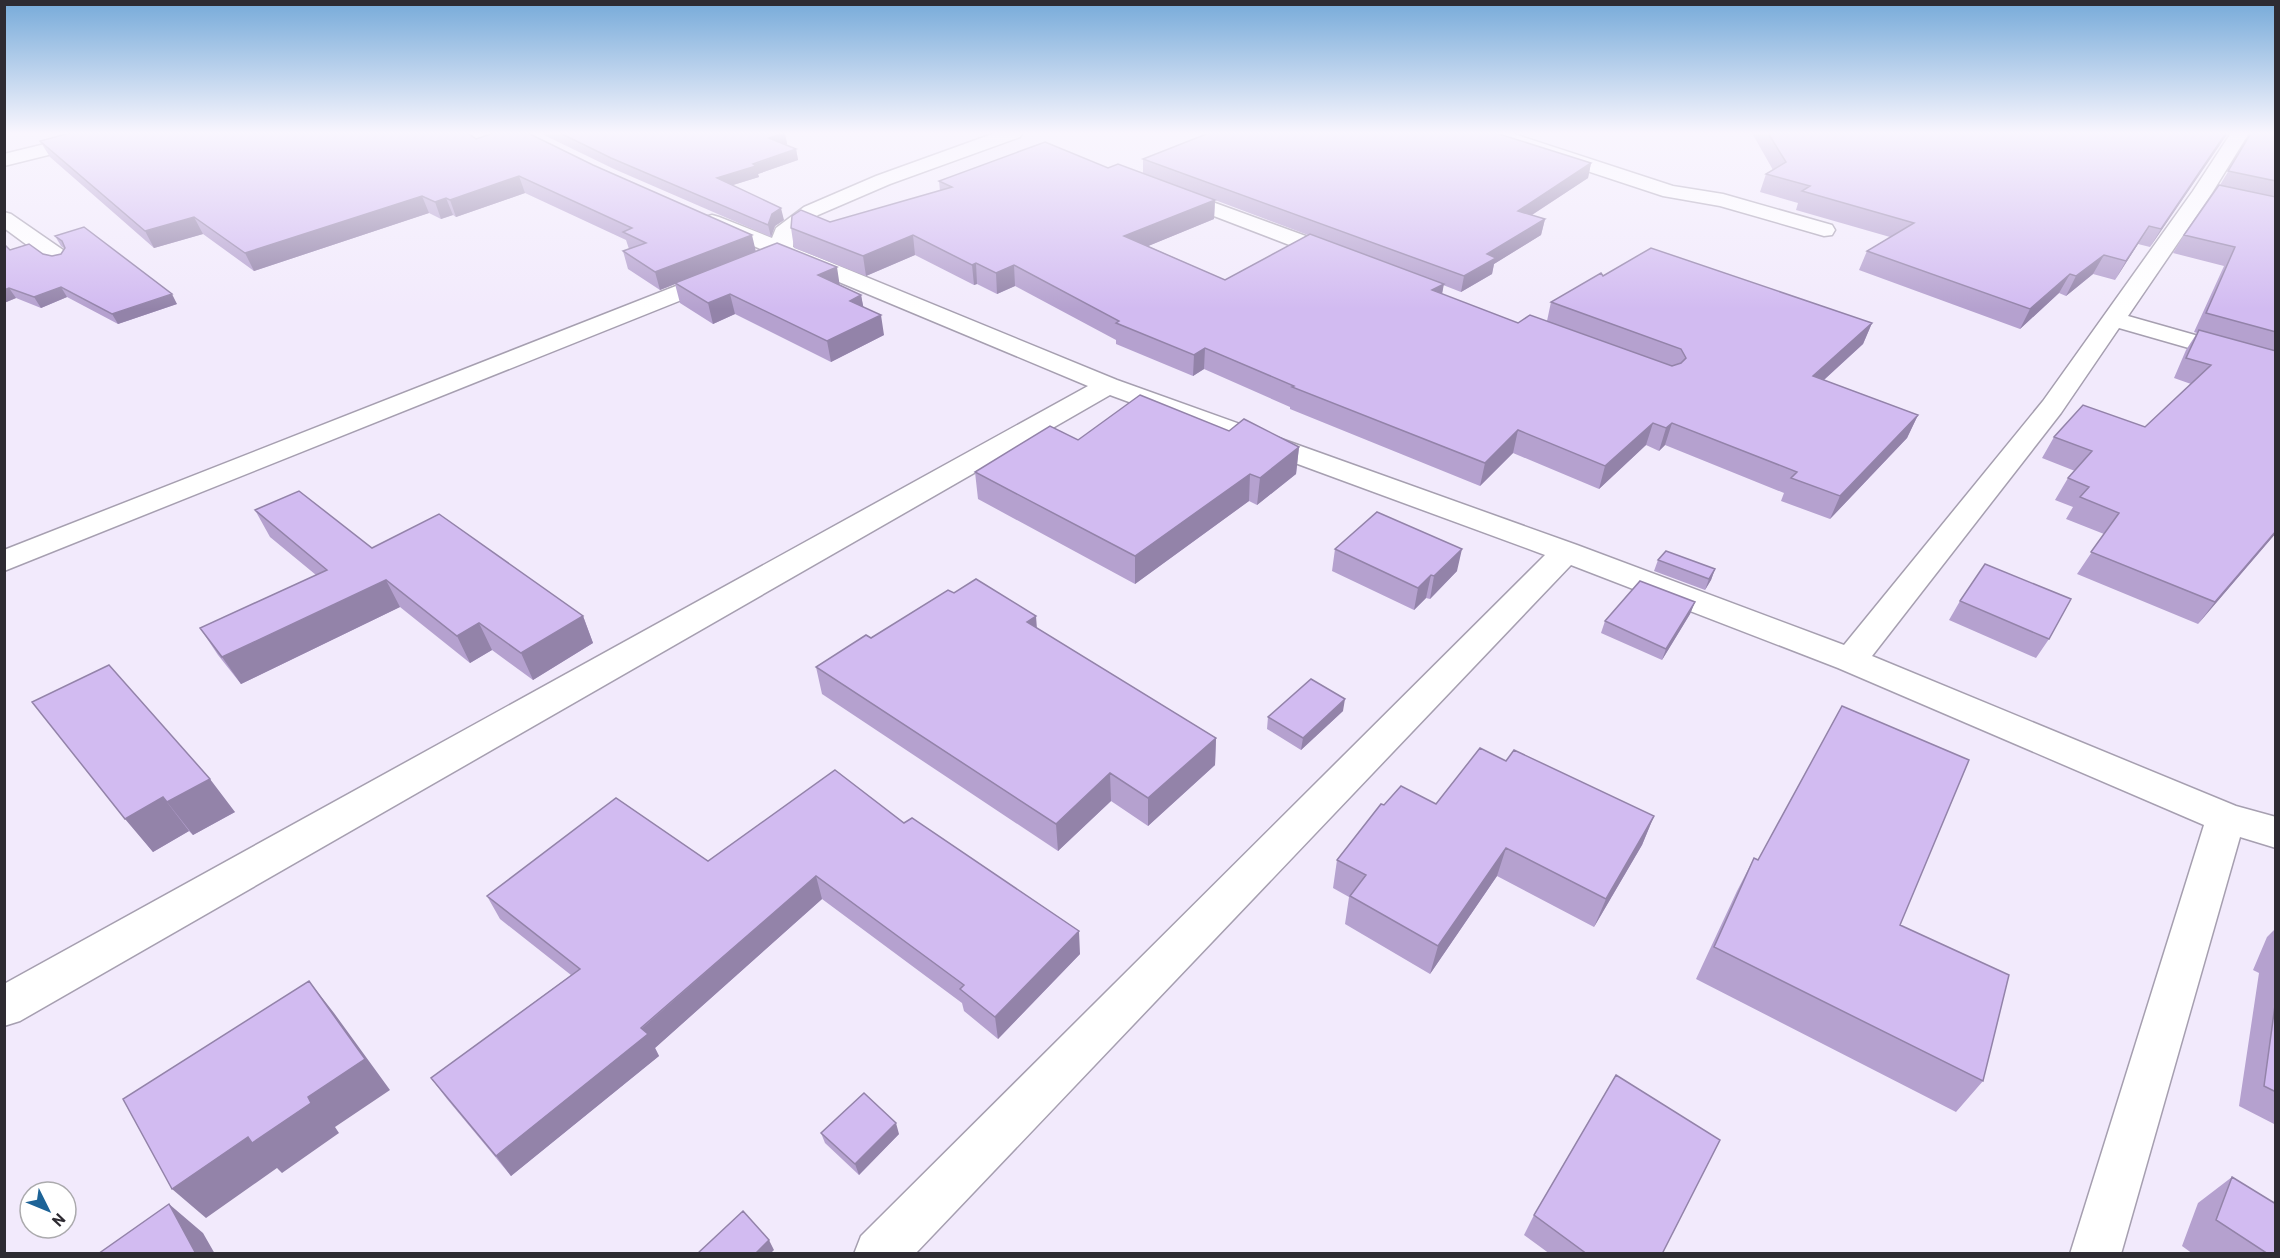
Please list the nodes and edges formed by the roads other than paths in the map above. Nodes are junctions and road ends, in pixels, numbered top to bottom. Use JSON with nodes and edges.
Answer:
{"nodes":[{"id":1,"x":856,"y":192,"type":"edge"},
{"id":2,"x":1166,"y":192,"type":"edge"},
{"id":3,"x":1669,"y":192,"type":"edge"},
{"id":4,"x":2213,"y":192,"type":"edge"},
{"id":5,"x":682,"y":208,"type":"edge"},
{"id":6,"x":4,"y":218,"type":"edge"},
{"id":7,"x":1824,"y":230,"type":"dead end"},
{"id":8,"x":781,"y":252,"type":"junction"},
{"id":9,"x":58,"y":256,"type":"edge"},
{"id":10,"x":1354,"y":262,"type":"edge"},
{"id":11,"x":2114,"y":319,"type":"junction"},
{"id":12,"x":2276,"y":366,"type":"edge"},
{"id":13,"x":1108,"y":385,"type":"junction"},
{"id":14,"x":1566,"y":552,"type":"junction"},
{"id":15,"x":4,"y":561,"type":"edge"},
{"id":16,"x":1850,"y":660,"type":"junction"},
{"id":17,"x":2226,"y":818,"type":"junction"},
{"id":18,"x":2276,"y":833,"type":"edge"},
{"id":19,"x":4,"y":1007,"type":"edge"},
{"id":20,"x":879,"y":1254,"type":"edge"},
{"id":21,"x":2095,"y":1254,"type":"edge"}],
"edges":[{"from":1,"to":8,"type":"street"},
{"from":2,"to":10,"type":"street"},
{"from":3,"to":7,"type":"street"},
{"from":4,"to":11,"type":"street"},
{"from":5,"to":8,"type":"street"},
{"from":6,"to":9,"type":"street"},
{"from":8,"to":13,"type":"street"},
{"from":8,"to":15,"type":"street"},
{"from":11,"to":12,"type":"street"},
{"from":11,"to":16,"type":"street"},
{"from":13,"to":14,"type":"street"},
{"from":13,"to":19,"type":"street"},
{"from":14,"to":16,"type":"street"},
{"from":14,"to":20,"type":"street"},
{"from":16,"to":17,"type":"street"},
{"from":17,"to":18,"type":"street"},
{"from":17,"to":21,"type":"street"}]}
